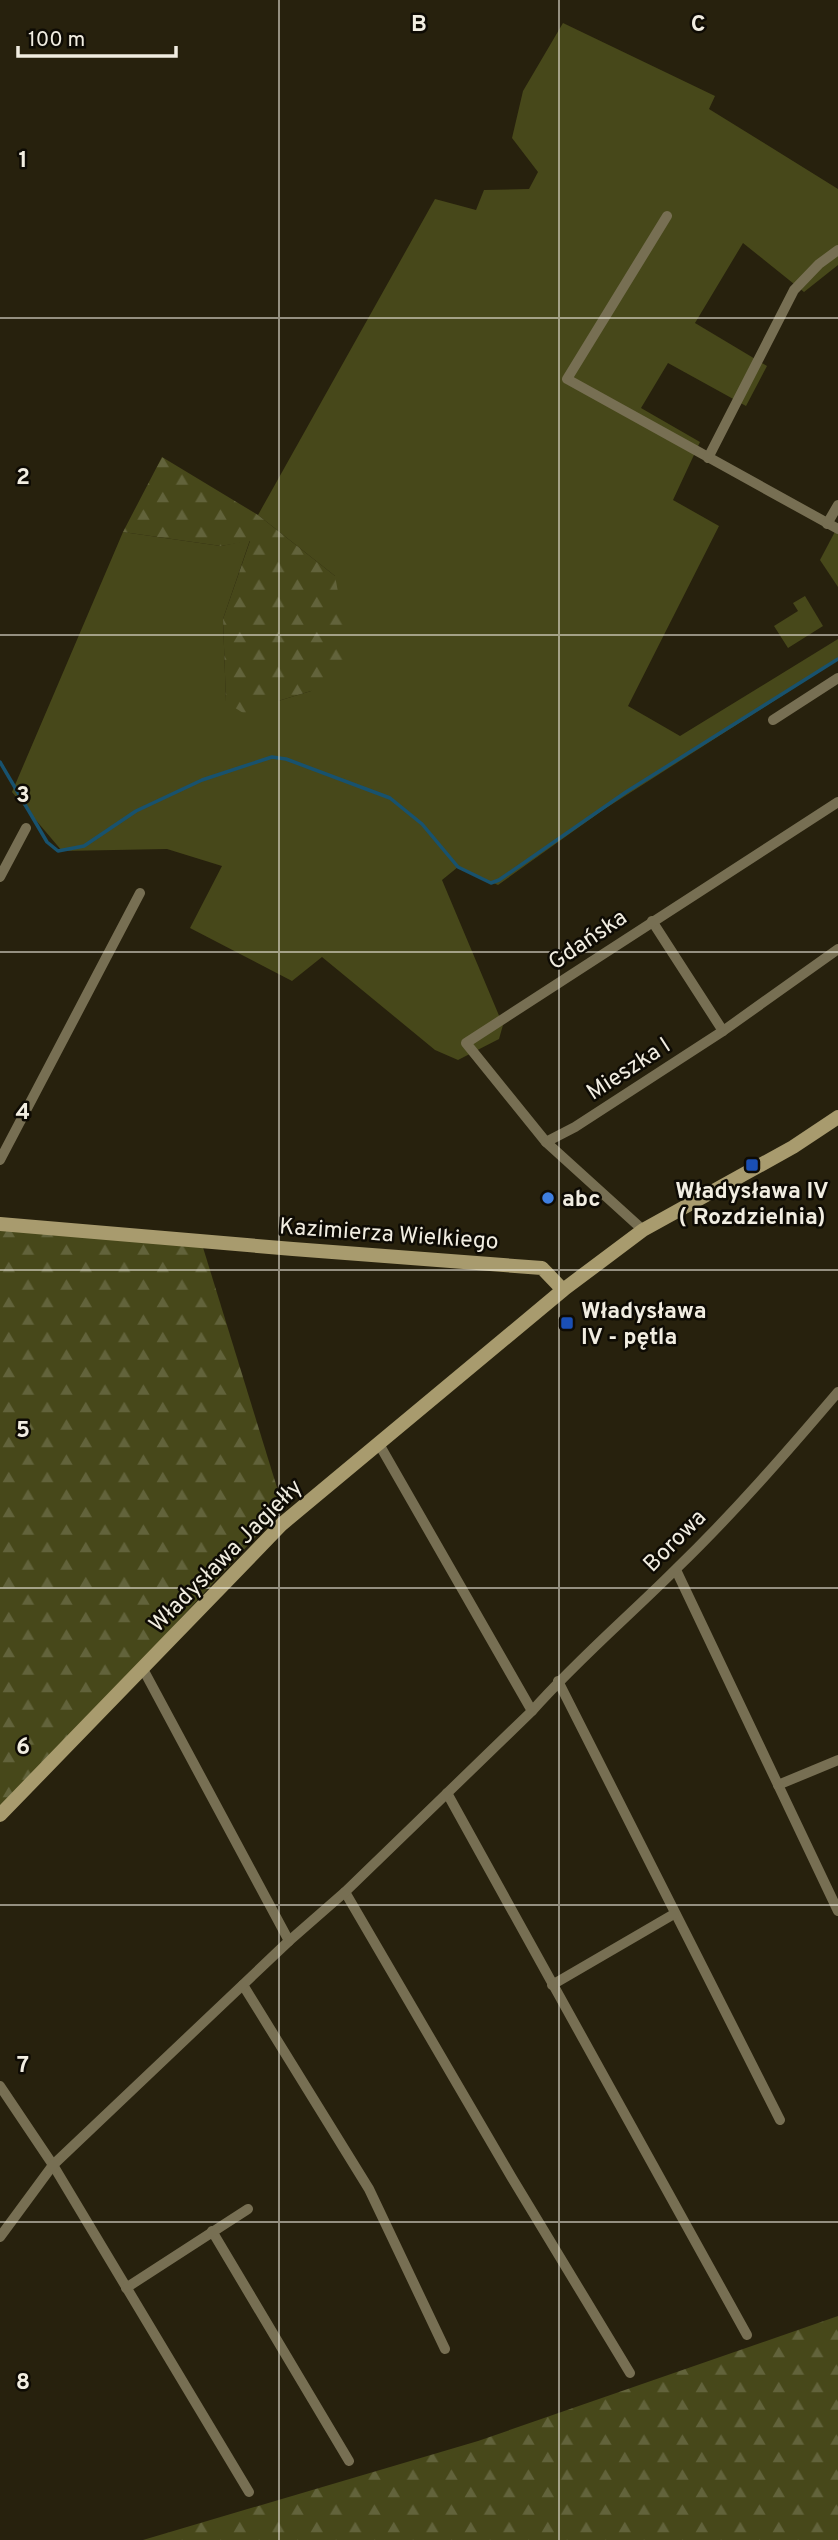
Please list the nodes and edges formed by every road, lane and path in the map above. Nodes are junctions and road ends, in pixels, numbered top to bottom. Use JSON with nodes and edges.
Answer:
{"nodes":[{"id":1,"x":667,"y":216,"type":"dead end"},
{"id":2,"x":838,"y":250,"type":"edge"},
{"id":3,"x":708,"y":458,"type":"junction"},
{"id":4,"x":838,"y":505,"type":"edge"},
{"id":5,"x":827,"y":524,"type":"junction"},
{"id":6,"x":838,"y":529,"type":"edge"},
{"id":7,"x":838,"y":678,"type":"edge"},
{"id":8,"x":773,"y":720,"type":"dead end"},
{"id":9,"x":838,"y":802,"type":"edge"},
{"id":10,"x":26,"y":828,"type":"dead end"},
{"id":11,"x":0,"y":877,"type":"edge"},
{"id":12,"x":140,"y":893,"type":"dead end"},
{"id":13,"x":652,"y":921,"type":"junction"},
{"id":14,"x":838,"y":949,"type":"edge"},
{"id":15,"x":723,"y":1031,"type":"junction"},
{"id":16,"x":838,"y":1116,"type":"edge"},
{"id":17,"x":546,"y":1142,"type":"junction"},
{"id":18,"x":0,"y":1160,"type":"edge"},
{"id":19,"x":0,"y":1224,"type":"edge"},
{"id":20,"x":643,"y":1230,"type":"junction"},
{"id":21,"x":563,"y":1290,"type":"junction"},
{"id":22,"x":838,"y":1392,"type":"edge"},
{"id":23,"x":379,"y":1444,"type":"junction"},
{"id":24,"x":676,"y":1570,"type":"junction"},
{"id":25,"x":143,"y":1669,"type":"junction"},
{"id":26,"x":558,"y":1681,"type":"junction"},
{"id":27,"x":532,"y":1711,"type":"junction"},
{"id":28,"x":838,"y":1760,"type":"edge"},
{"id":29,"x":778,"y":1785,"type":"junction"},
{"id":30,"x":447,"y":1793,"type":"junction"},
{"id":31,"x":0,"y":1815,"type":"edge"},
{"id":32,"x":345,"y":1892,"type":"junction"},
{"id":33,"x":838,"y":1911,"type":"edge"},
{"id":34,"x":674,"y":1914,"type":"junction"},
{"id":35,"x":289,"y":1941,"type":"junction"},
{"id":36,"x":243,"y":1985,"type":"junction"},
{"id":37,"x":552,"y":1985,"type":"junction"},
{"id":38,"x":0,"y":2086,"type":"edge"},
{"id":39,"x":780,"y":2120,"type":"dead end"},
{"id":40,"x":53,"y":2165,"type":"junction"},
{"id":41,"x":248,"y":2209,"type":"dead end"},
{"id":42,"x":212,"y":2231,"type":"junction"},
{"id":43,"x":0,"y":2237,"type":"edge"},
{"id":44,"x":126,"y":2288,"type":"junction"},
{"id":45,"x":747,"y":2335,"type":"dead end"},
{"id":46,"x":445,"y":2349,"type":"dead end"},
{"id":47,"x":630,"y":2374,"type":"dead end"},
{"id":48,"x":349,"y":2461,"type":"dead end"},
{"id":49,"x":249,"y":2492,"type":"dead end"}],
"edges":[{"from":1,"to":3,"type":"street"},
{"from":2,"to":3,"type":"street"},
{"from":3,"to":5,"type":"street"},
{"from":4,"to":5,"type":"street"},
{"from":5,"to":6,"type":"street"},
{"from":7,"to":8,"type":"street"},
{"from":9,"to":13,"type":"street","name":"Gdańska"},
{"from":10,"to":11,"type":"street"},
{"from":12,"to":18,"type":"street"},
{"from":13,"to":15,"type":"street"},
{"from":13,"to":17,"type":"street","name":"Gdańska"},
{"from":14,"to":15,"type":"street","name":"Mieszka I"},
{"from":15,"to":17,"type":"street","name":"Mieszka I"},
{"from":16,"to":20,"type":"street","name":"Władysława Jagiełły"},
{"from":17,"to":20,"type":"street"},
{"from":19,"to":21,"type":"street","name":"Kazimierza Wielkiego"},
{"from":20,"to":21,"type":"street","name":"Władysława Jagiełły"},
{"from":21,"to":23,"type":"street","name":"Władysława Jagiełły"},
{"from":22,"to":24,"type":"street","name":"Borowa"},
{"from":23,"to":25,"type":"street","name":"Władysława Jagiełły"},
{"from":23,"to":27,"type":"street"},
{"from":24,"to":26,"type":"street","name":"Borowa"},
{"from":24,"to":29,"type":"street"},
{"from":25,"to":31,"type":"street","name":"Władysława Jagiełły"},
{"from":25,"to":35,"type":"street"},
{"from":26,"to":27,"type":"street","name":"Borowa"},
{"from":26,"to":34,"type":"street"},
{"from":27,"to":30,"type":"street","name":"Borowa"},
{"from":28,"to":29,"type":"street"},
{"from":29,"to":33,"type":"street"},
{"from":30,"to":32,"type":"street","name":"Borowa"},
{"from":30,"to":37,"type":"street"},
{"from":32,"to":35,"type":"street","name":"Borowa"},
{"from":32,"to":47,"type":"street"},
{"from":34,"to":37,"type":"street"},
{"from":34,"to":39,"type":"street"},
{"from":35,"to":36,"type":"street","name":"Borowa"},
{"from":36,"to":40,"type":"street","name":"Borowa"},
{"from":36,"to":46,"type":"street"},
{"from":37,"to":45,"type":"street"},
{"from":38,"to":40,"type":"street"},
{"from":40,"to":43,"type":"street","name":"Borowa"},
{"from":40,"to":44,"type":"street"},
{"from":41,"to":42,"type":"street"},
{"from":42,"to":44,"type":"street"},
{"from":42,"to":48,"type":"street"},
{"from":44,"to":49,"type":"street"}]}
